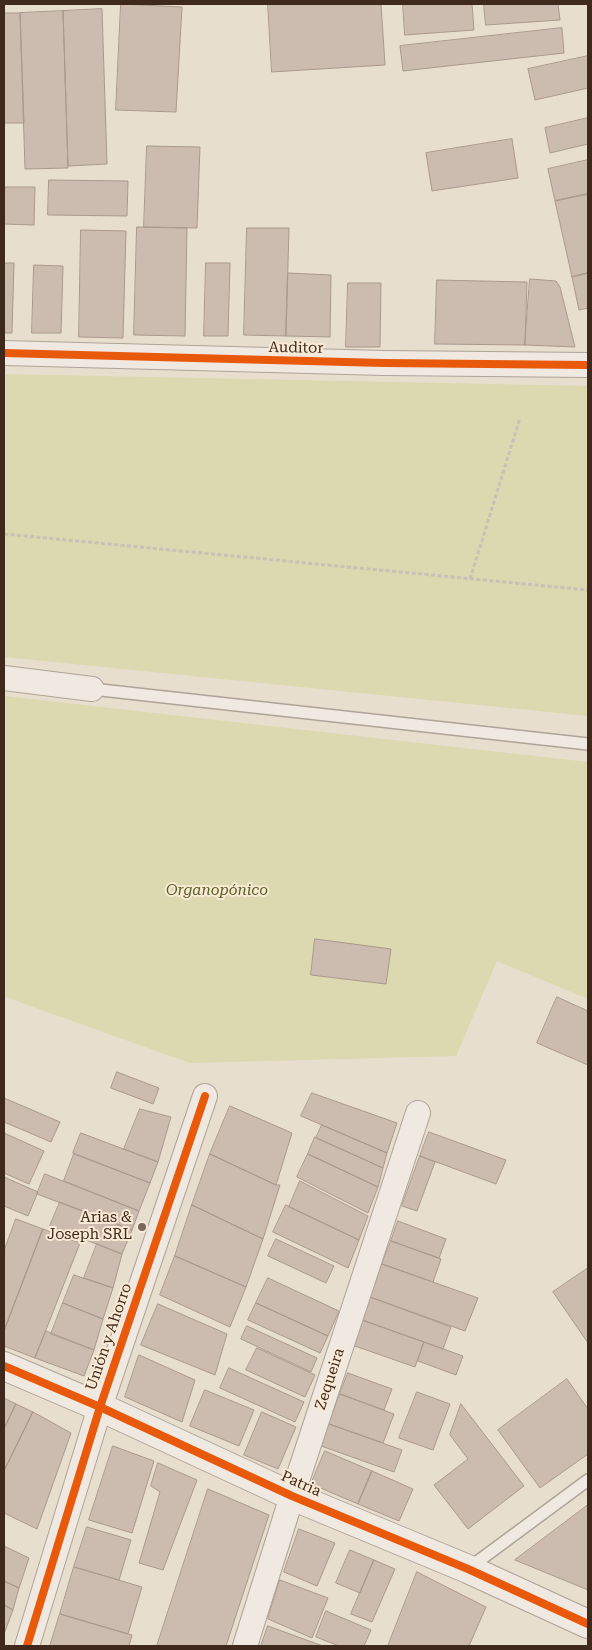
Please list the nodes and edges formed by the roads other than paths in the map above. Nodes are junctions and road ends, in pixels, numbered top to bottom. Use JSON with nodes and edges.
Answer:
{"nodes":[{"id":1,"x":4,"y":353,"type":"edge"},
{"id":2,"x":588,"y":365,"type":"edge"},
{"id":3,"x":4,"y":678,"type":"edge"},
{"id":4,"x":92,"y":689,"type":"joint"},
{"id":5,"x":588,"y":744,"type":"edge"},
{"id":6,"x":205,"y":1096,"type":"dead end"},
{"id":7,"x":418,"y":1113,"type":"dead end"},
{"id":8,"x":4,"y":1366,"type":"edge"},
{"id":9,"x":100,"y":1407,"type":"junction"},
{"id":10,"x":588,"y":1480,"type":"edge"},
{"id":11,"x":292,"y":1496,"type":"junction"},
{"id":12,"x":468,"y":1569,"type":"junction"},
{"id":13,"x":588,"y":1624,"type":"edge"},
{"id":14,"x":27,"y":1646,"type":"edge"},
{"id":15,"x":245,"y":1646,"type":"edge"}],
"edges":[{"from":1,"to":2,"type":"street","name":"Auditor"},
{"from":3,"to":4,"type":"street"},
{"from":4,"to":5,"type":"lane"},
{"from":6,"to":9,"type":"street","name":"Unión y Ahorro"},
{"from":7,"to":11,"type":"street","name":"Zequeira"},
{"from":8,"to":9,"type":"street","name":"Patria"},
{"from":9,"to":11,"type":"street","name":"Patria"},
{"from":9,"to":14,"type":"street","name":"Unión y Ahorro"},
{"from":10,"to":12,"type":"lane"},
{"from":11,"to":12,"type":"street","name":"Patria"},
{"from":11,"to":15,"type":"street","name":"Zequeira"},
{"from":12,"to":13,"type":"street","name":"Patria"}]}
